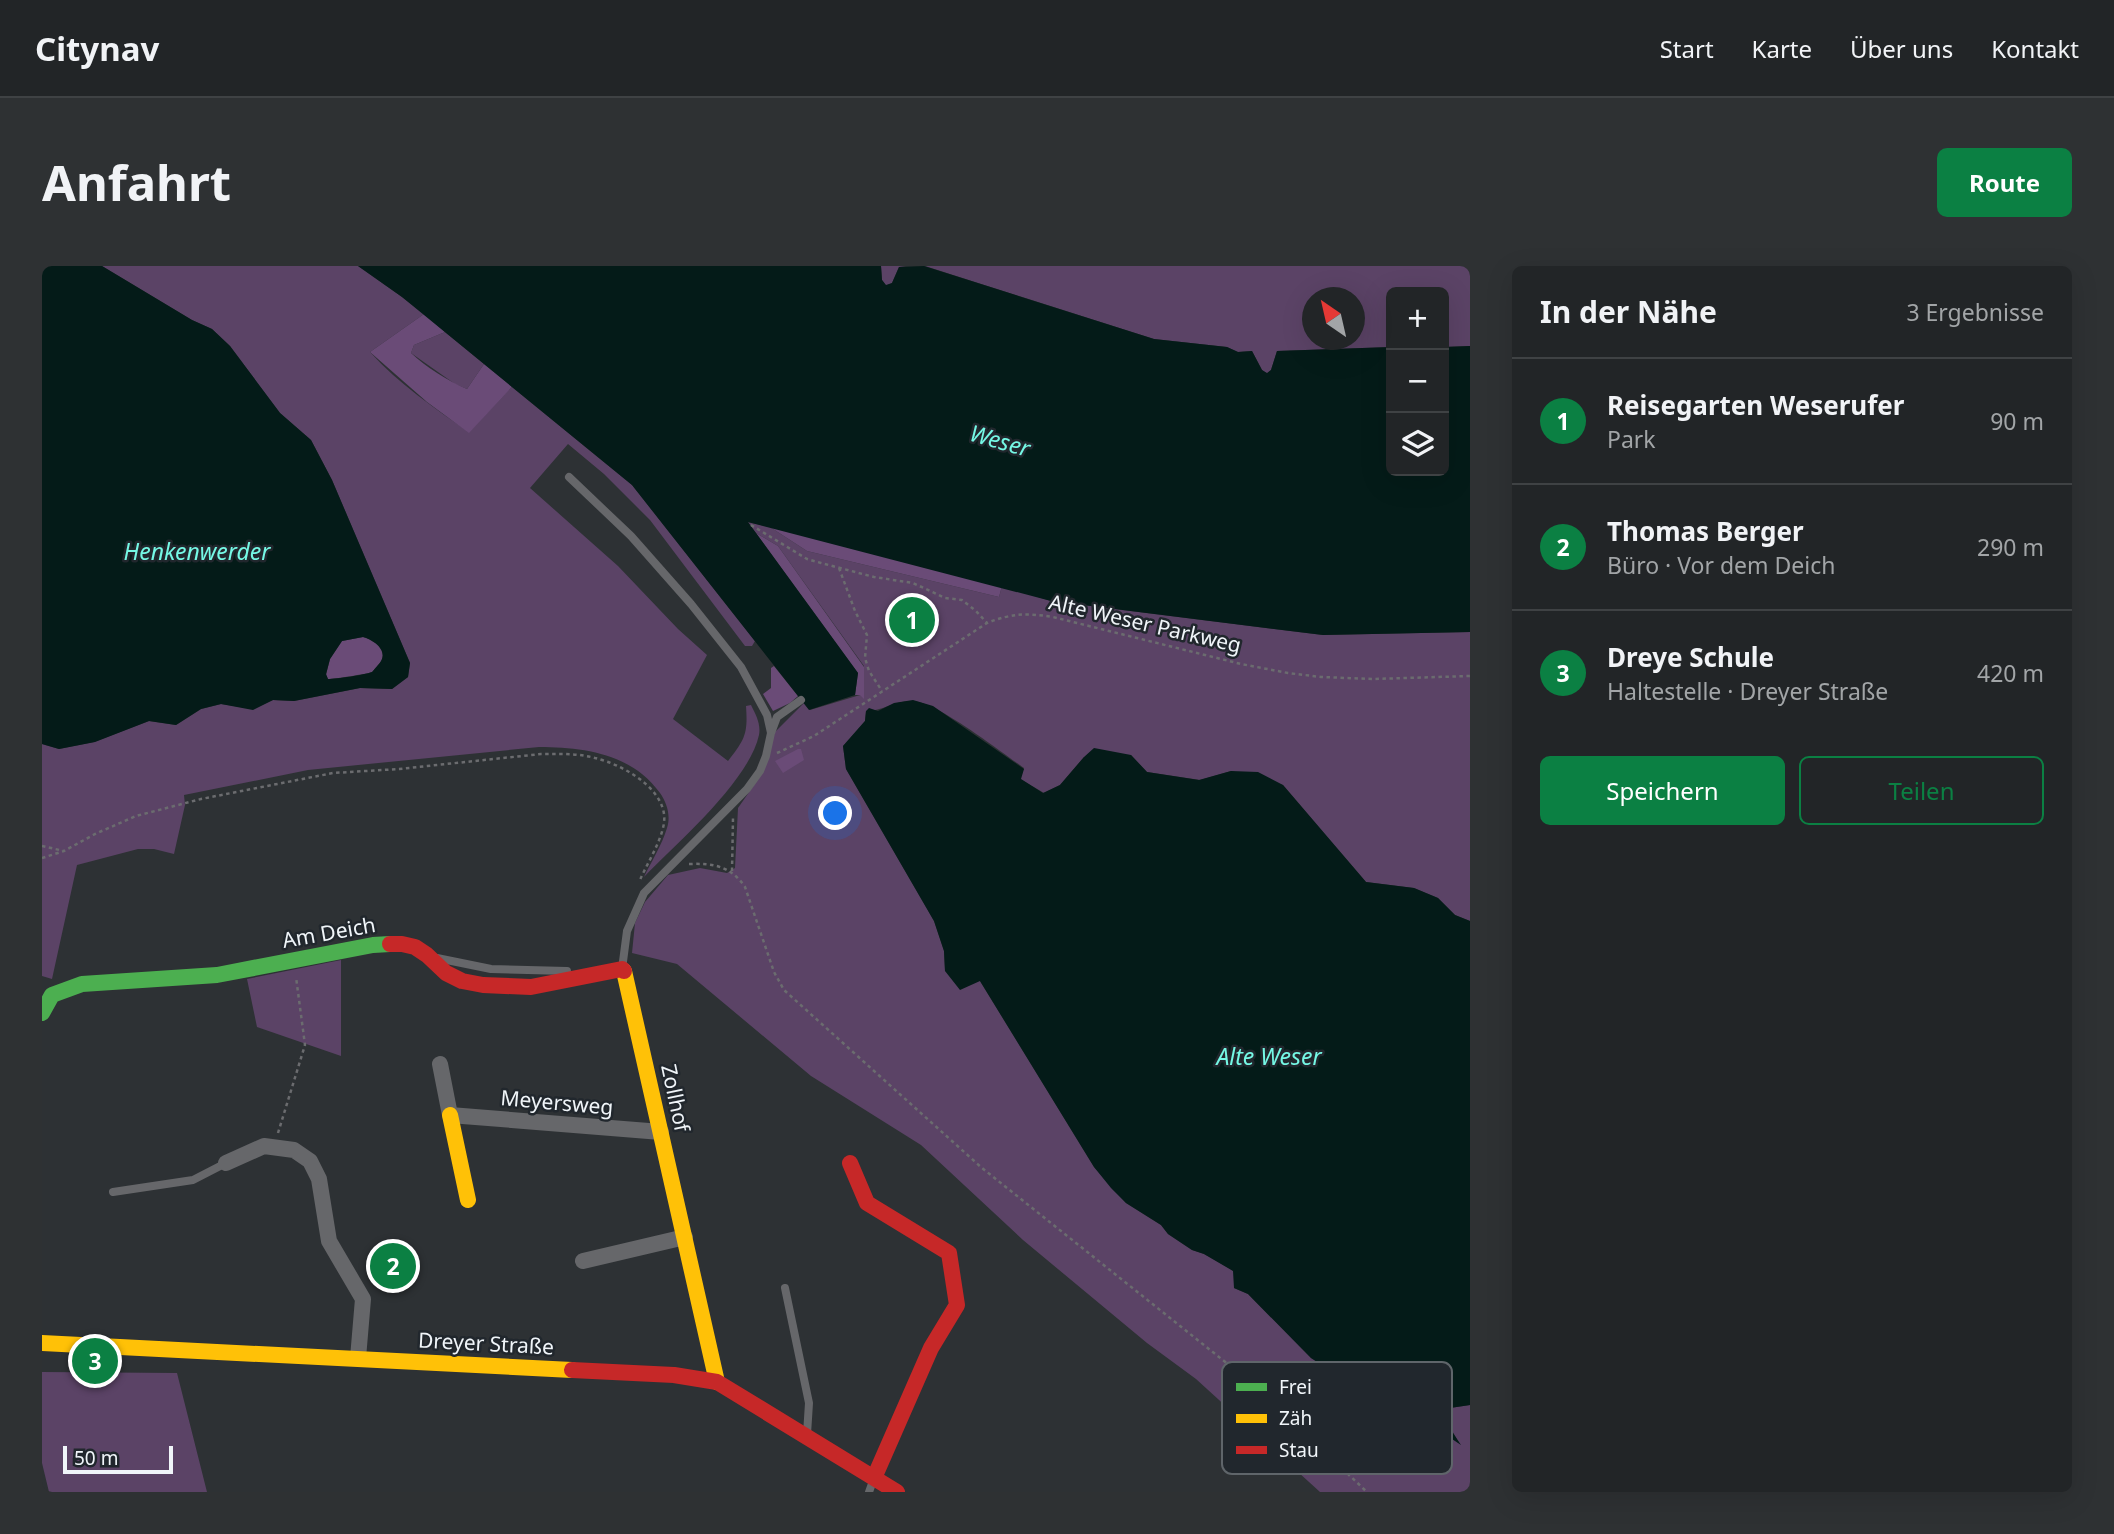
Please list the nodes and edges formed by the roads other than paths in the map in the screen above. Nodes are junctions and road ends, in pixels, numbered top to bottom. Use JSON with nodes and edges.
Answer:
{"nodes":[{"id":1,"x":569,"y":477,"type":"dead end"},
{"id":2,"x":801,"y":700,"type":"dead end"},
{"id":3,"x":771,"y":733,"type":"junction"},
{"id":4,"x":622,"y":969,"type":"junction"},
{"id":5,"x":42,"y":1013,"type":"edge"},
{"id":6,"x":440,"y":1064,"type":"dead end"},
{"id":7,"x":450,"y":1115,"type":"junction"},
{"id":8,"x":661,"y":1132,"type":"junction"},
{"id":9,"x":226,"y":1163,"type":"joint"},
{"id":10,"x":850,"y":1163,"type":"dead end"},
{"id":11,"x":113,"y":1192,"type":"dead end"},
{"id":12,"x":468,"y":1200,"type":"dead end"},
{"id":13,"x":685,"y":1237,"type":"junction"},
{"id":14,"x":583,"y":1261,"type":"dead end"},
{"id":15,"x":785,"y":1288,"type":"dead end"},
{"id":16,"x":42,"y":1343,"type":"edge"},
{"id":17,"x":358,"y":1358,"type":"junction"},
{"id":18,"x":717,"y":1382,"type":"junction"},
{"id":19,"x":807,"y":1437,"type":"junction"},
{"id":20,"x":872,"y":1485,"type":"edge"},
{"id":21,"x":897,"y":1492,"type":"edge"}],
"edges":[{"from":1,"to":3,"type":"lane"},
{"from":2,"to":3,"type":"lane"},
{"from":3,"to":4,"type":"lane"},
{"from":4,"to":5,"type":"street","name":"Am Deich"},
{"from":4,"to":8,"type":"street","name":"Zollhof"},
{"from":6,"to":7,"type":"street"},
{"from":7,"to":8,"type":"street","name":"Meyersweg"},
{"from":7,"to":12,"type":"street"},
{"from":8,"to":13,"type":"street","name":"Zollhof"},
{"from":9,"to":11,"type":"lane"},
{"from":9,"to":17,"type":"street"},
{"from":10,"to":20,"type":"street"},
{"from":13,"to":14,"type":"street"},
{"from":13,"to":18,"type":"street","name":"Zollhof"},
{"from":15,"to":19,"type":"lane"},
{"from":16,"to":17,"type":"street","name":"Dreyer Straße"},
{"from":17,"to":18,"type":"street","name":"Dreyer Straße"},
{"from":18,"to":19,"type":"street","name":"Dreyer Straße"},
{"from":19,"to":20,"type":"street","name":"Dreyer Straße"},
{"from":20,"to":21,"type":"street","name":"Dreyer Straße"}]}
